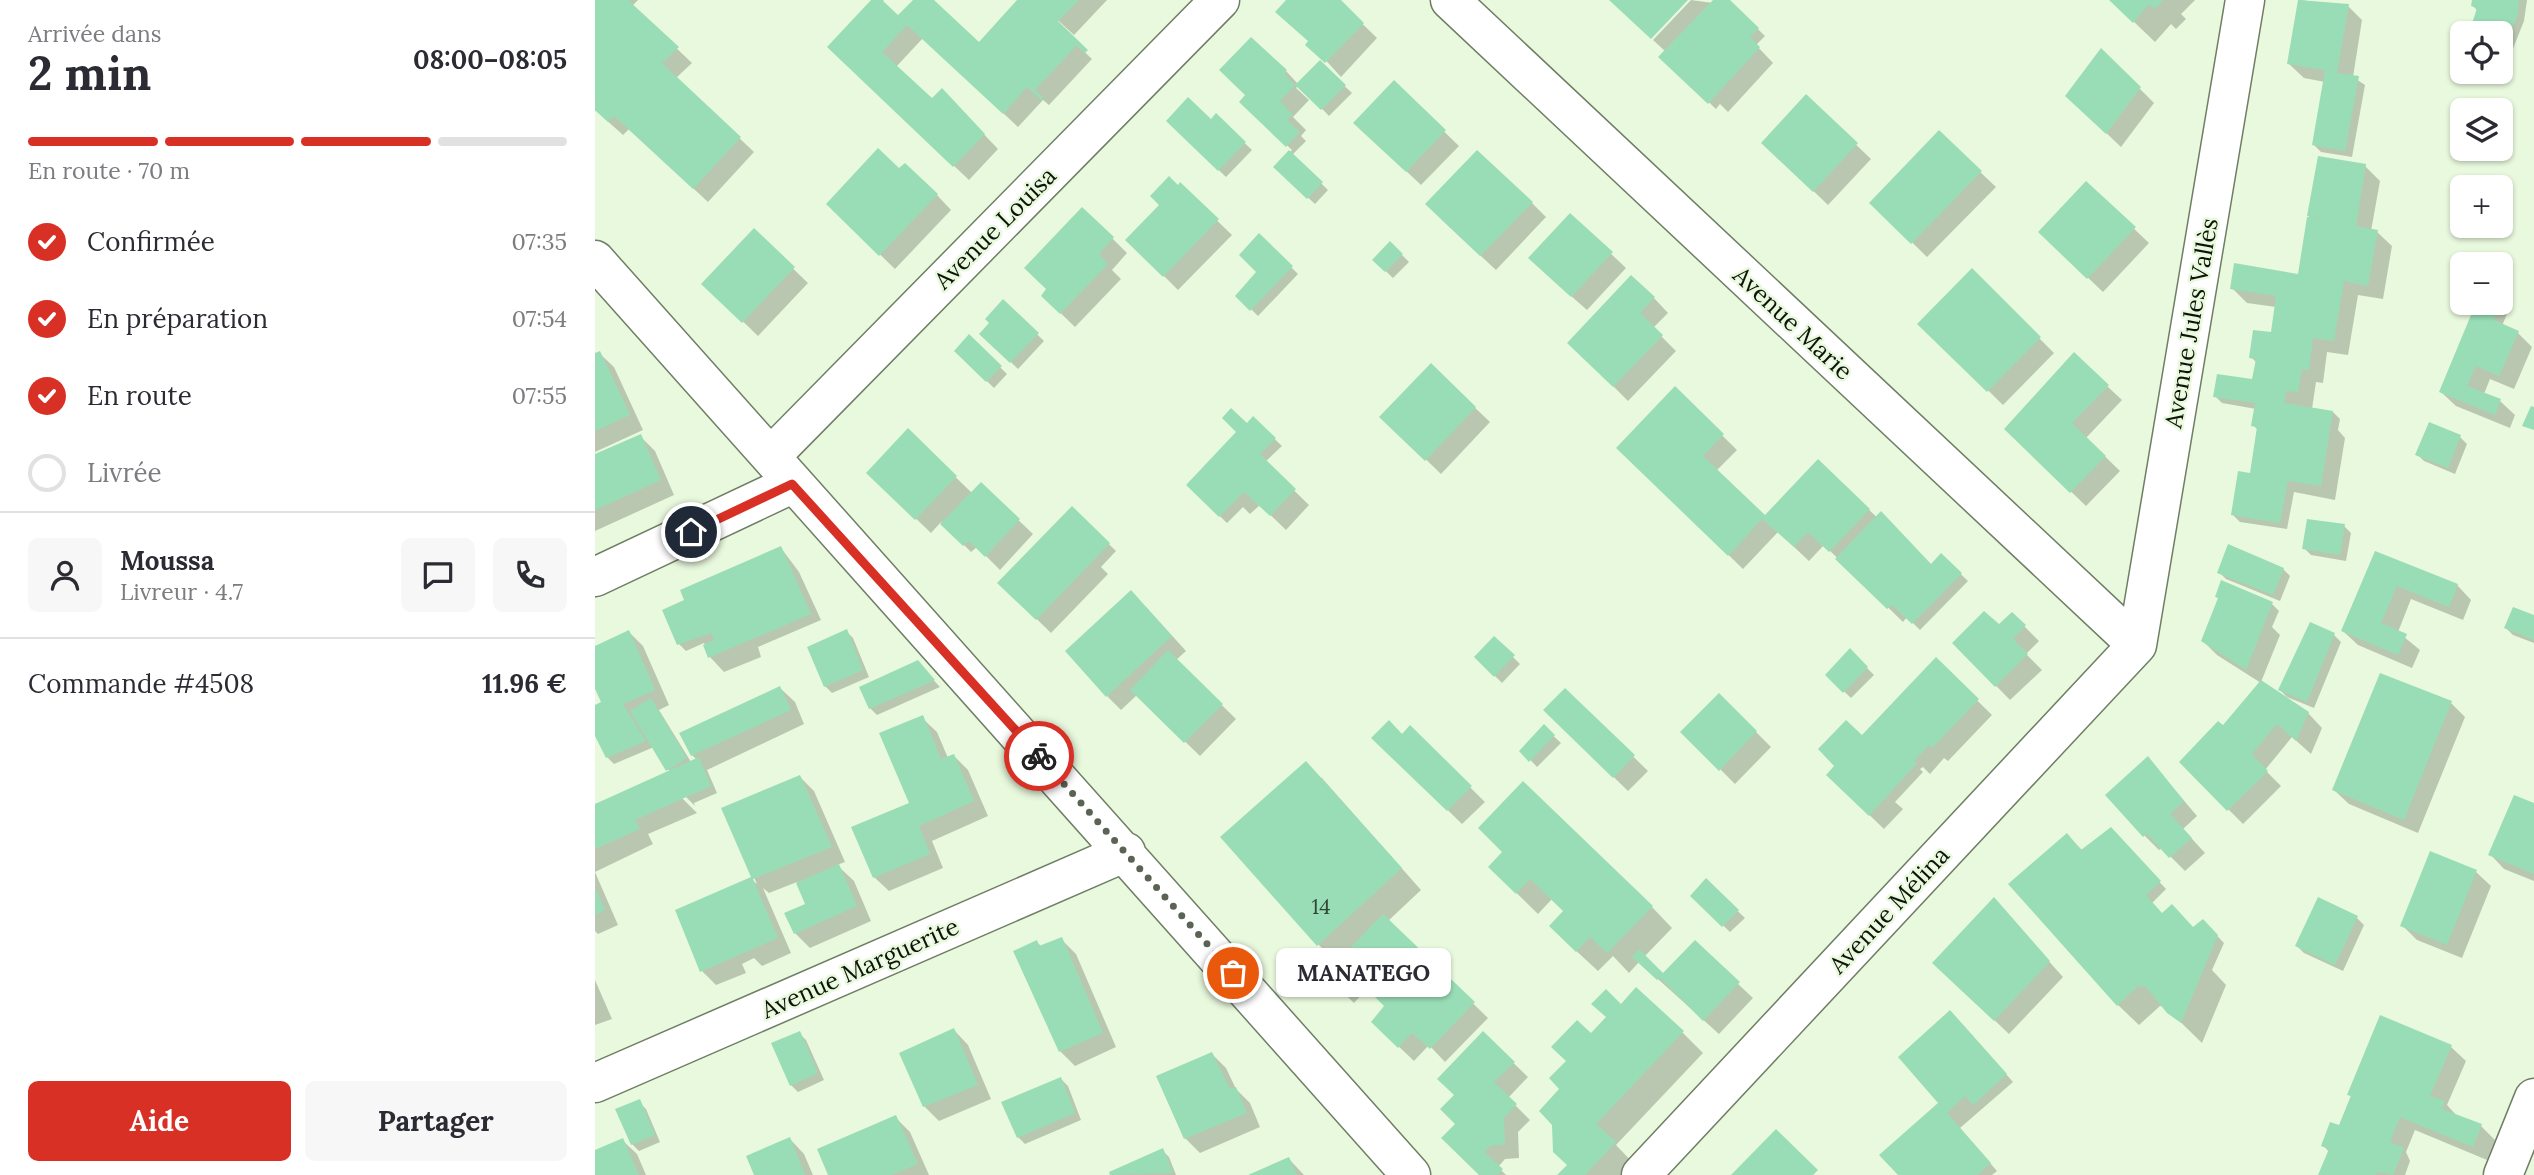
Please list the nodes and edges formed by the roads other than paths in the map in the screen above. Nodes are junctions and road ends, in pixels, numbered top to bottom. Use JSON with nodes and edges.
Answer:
{"nodes":[{"id":1,"x":1220,"y":0,"type":"edge"},
{"id":2,"x":1450,"y":0,"type":"edge"},
{"id":3,"x":2245,"y":0,"type":"edge"},
{"id":4,"x":595,"y":260,"type":"edge"},
{"id":5,"x":782,"y":470,"type":"junction"},
{"id":6,"x":595,"y":577,"type":"edge"},
{"id":7,"x":2137,"y":645,"type":"junction"},
{"id":8,"x":1126,"y":852,"type":"junction"},
{"id":9,"x":595,"y":1083,"type":"edge"},
{"id":10,"x":2534,"y":1098,"type":"edge"},
{"id":11,"x":1411,"y":1175,"type":"edge"},
{"id":12,"x":1641,"y":1175,"type":"edge"},
{"id":13,"x":2503,"y":1175,"type":"edge"}],
"edges":[{"from":1,"to":5,"type":"street","name":"Avenue Louisa"},
{"from":2,"to":7,"type":"street","name":"Avenue Marie"},
{"from":3,"to":7,"type":"street","name":"Avenue Jules Vallès"},
{"from":4,"to":5,"type":"street"},
{"from":5,"to":6,"type":"street"},
{"from":5,"to":8,"type":"street"},
{"from":7,"to":12,"type":"street","name":"Avenue Mélina"},
{"from":8,"to":9,"type":"street","name":"Avenue Marguerite"},
{"from":8,"to":11,"type":"street"},
{"from":10,"to":13,"type":"street"}]}
